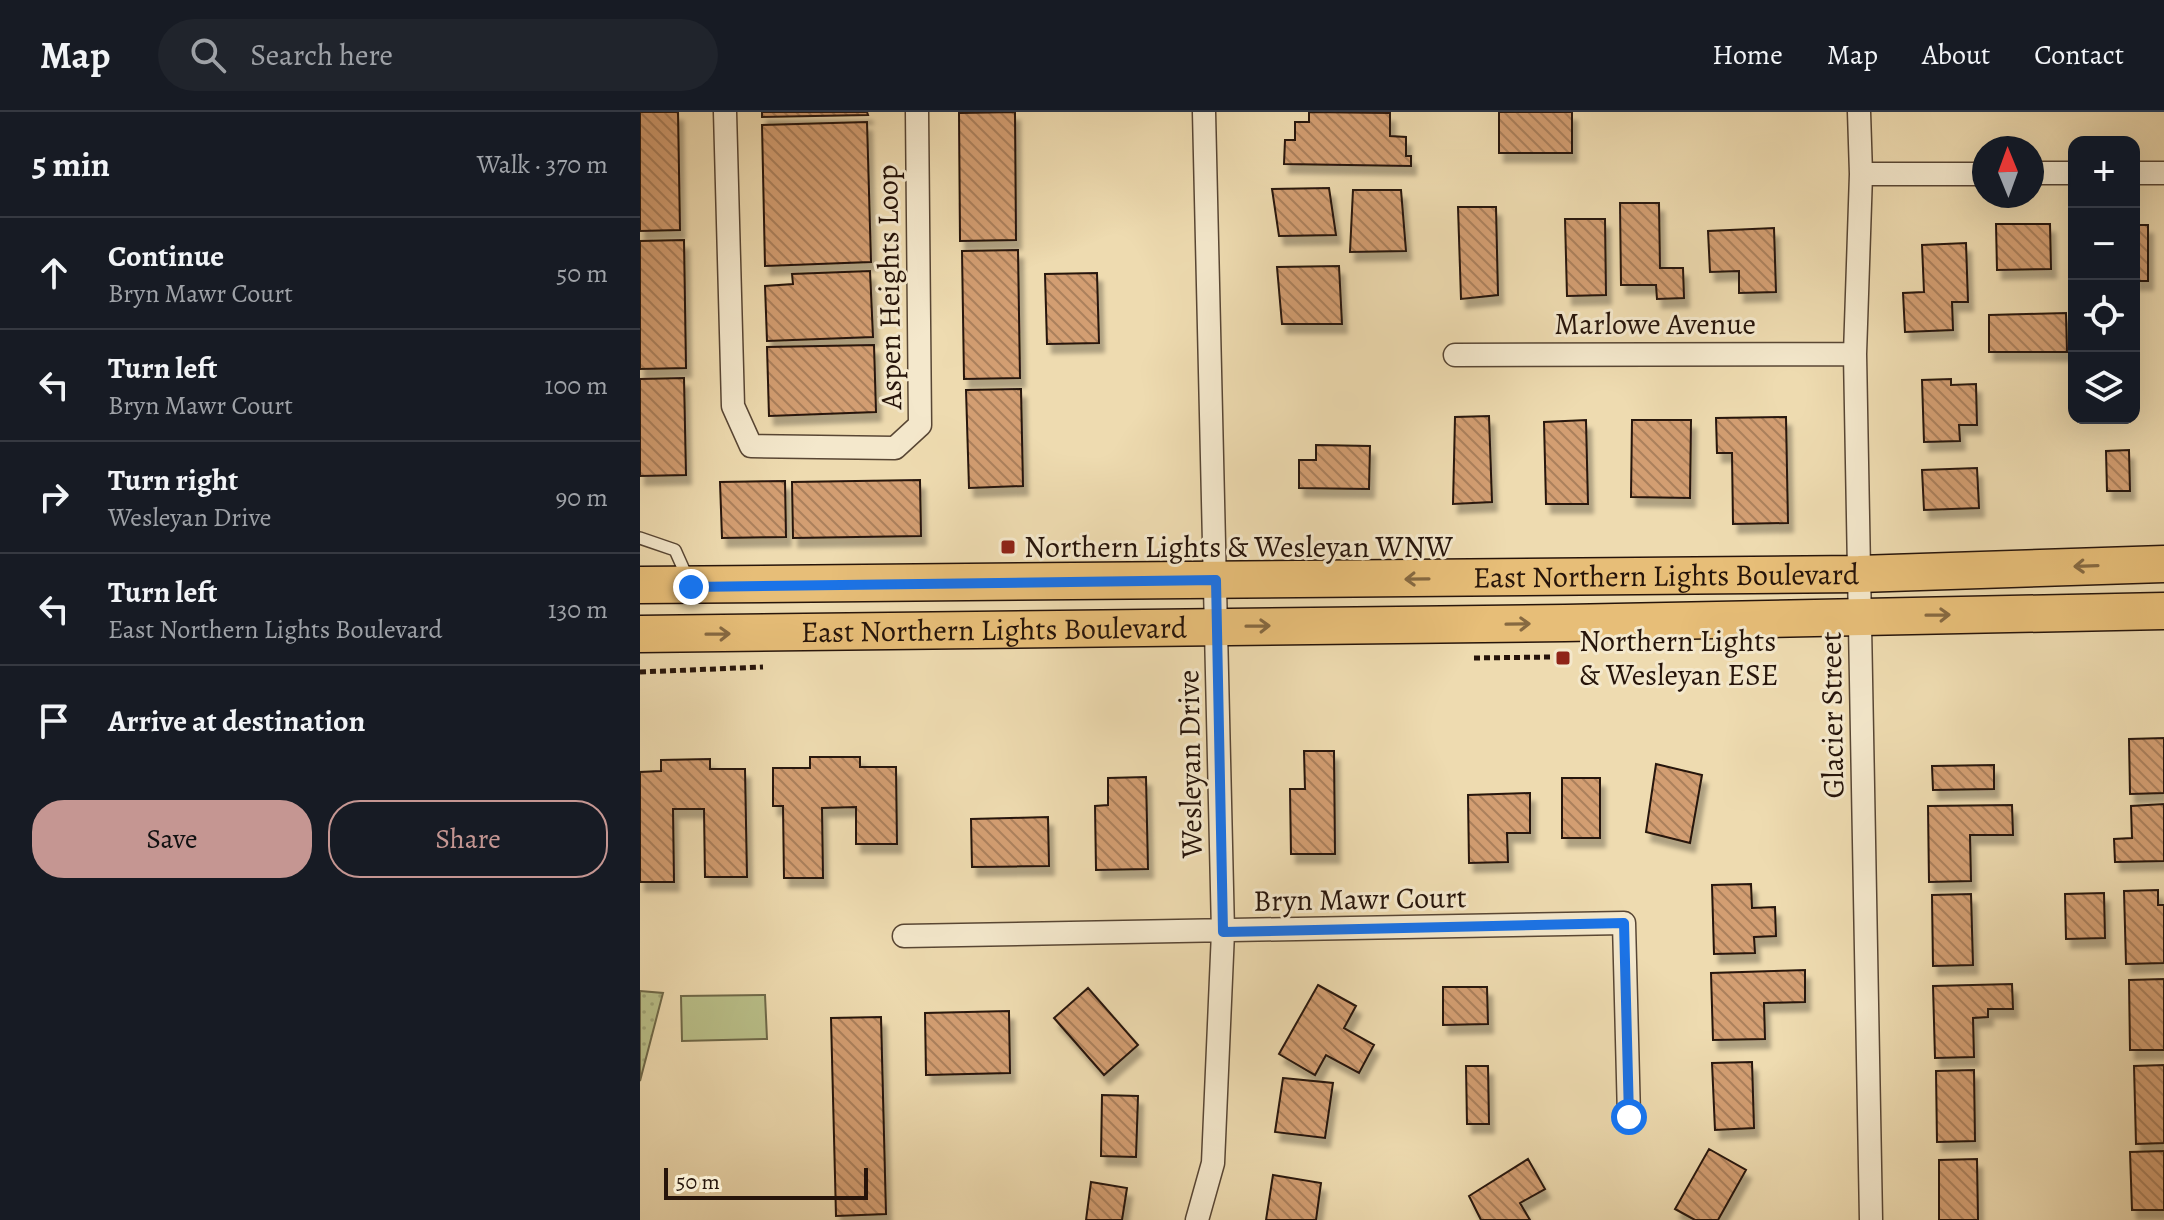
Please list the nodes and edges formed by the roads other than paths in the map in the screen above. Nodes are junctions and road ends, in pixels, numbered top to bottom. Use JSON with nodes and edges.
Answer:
{"nodes":[{"id":1,"x":725,"y":112,"type":"edge"},
{"id":2,"x":917,"y":112,"type":"edge"},
{"id":3,"x":1204,"y":112,"type":"edge"},
{"id":4,"x":1859,"y":112,"type":"edge"},
{"id":5,"x":2044,"y":173,"type":"edge"},
{"id":6,"x":2068,"y":173,"type":"edge"},
{"id":7,"x":2140,"y":173,"type":"edge"},
{"id":8,"x":2164,"y":173,"type":"edge"},
{"id":9,"x":1861,"y":174,"type":"junction"},
{"id":10,"x":1972,"y":174,"type":"edge"},
{"id":11,"x":1855,"y":354,"type":"junction"},
{"id":12,"x":1455,"y":355,"type":"dead end"},
{"id":13,"x":640,"y":538,"type":"edge"},
{"id":14,"x":2164,"y":564,"type":"edge"},
{"id":15,"x":1859,"y":574,"type":"junction"},
{"id":16,"x":1216,"y":580,"type":"junction"},
{"id":17,"x":640,"y":585,"type":"edge"},
{"id":18,"x":691,"y":587,"type":"junction"},
{"id":19,"x":2164,"y":611,"type":"edge"},
{"id":20,"x":1860,"y":616,"type":"junction"},
{"id":21,"x":1217,"y":627,"type":"junction"},
{"id":22,"x":640,"y":634,"type":"edge"},
{"id":23,"x":1223,"y":932,"type":"junction"},
{"id":24,"x":904,"y":936,"type":"dead end"},
{"id":25,"x":1629,"y":1117,"type":"dead end"},
{"id":26,"x":1197,"y":1220,"type":"edge"},
{"id":27,"x":1871,"y":1220,"type":"edge"}],
"edges":[{"from":1,"to":2,"type":"street","name":"Aspen Heights Loop"},
{"from":3,"to":16,"type":"street","name":"Wesleyan Drive"},
{"from":4,"to":9,"type":"street","name":"Glacier Street"},
{"from":5,"to":6,"type":"street"},
{"from":7,"to":8,"type":"street"},
{"from":9,"to":10,"type":"street"},
{"from":9,"to":11,"type":"street","name":"Glacier Street"},
{"from":11,"to":12,"type":"street","name":"Marlowe Avenue"},
{"from":11,"to":15,"type":"street","name":"Glacier Street"},
{"from":13,"to":18,"type":"lane"},
{"from":14,"to":15,"type":"main road","name":"East Northern Lights Boulevard","one_way":true},
{"from":15,"to":16,"type":"main road","name":"East Northern Lights Boulevard","one_way":true},
{"from":15,"to":20,"type":"street","name":"Glacier Street"},
{"from":16,"to":18,"type":"main road","name":"East Northern Lights Boulevard"},
{"from":16,"to":21,"type":"street","name":"Wesleyan Drive"},
{"from":17,"to":18,"type":"main road","name":"East Northern Lights Boulevard"},
{"from":20,"to":19,"type":"main road","name":"East Northern Lights Boulevard","one_way":true},
{"from":21,"to":20,"type":"main road","name":"East Northern Lights Boulevard","one_way":true},
{"from":20,"to":27,"type":"street","name":"Glacier Street"},
{"from":22,"to":21,"type":"main road","name":"East Northern Lights Boulevard","one_way":true},
{"from":21,"to":23,"type":"street","name":"Wesleyan Drive"},
{"from":23,"to":24,"type":"street","name":"Bryn Mawr Court"},
{"from":23,"to":25,"type":"street","name":"Bryn Mawr Court"},
{"from":23,"to":26,"type":"street","name":"Wesleyan Drive"}]}
